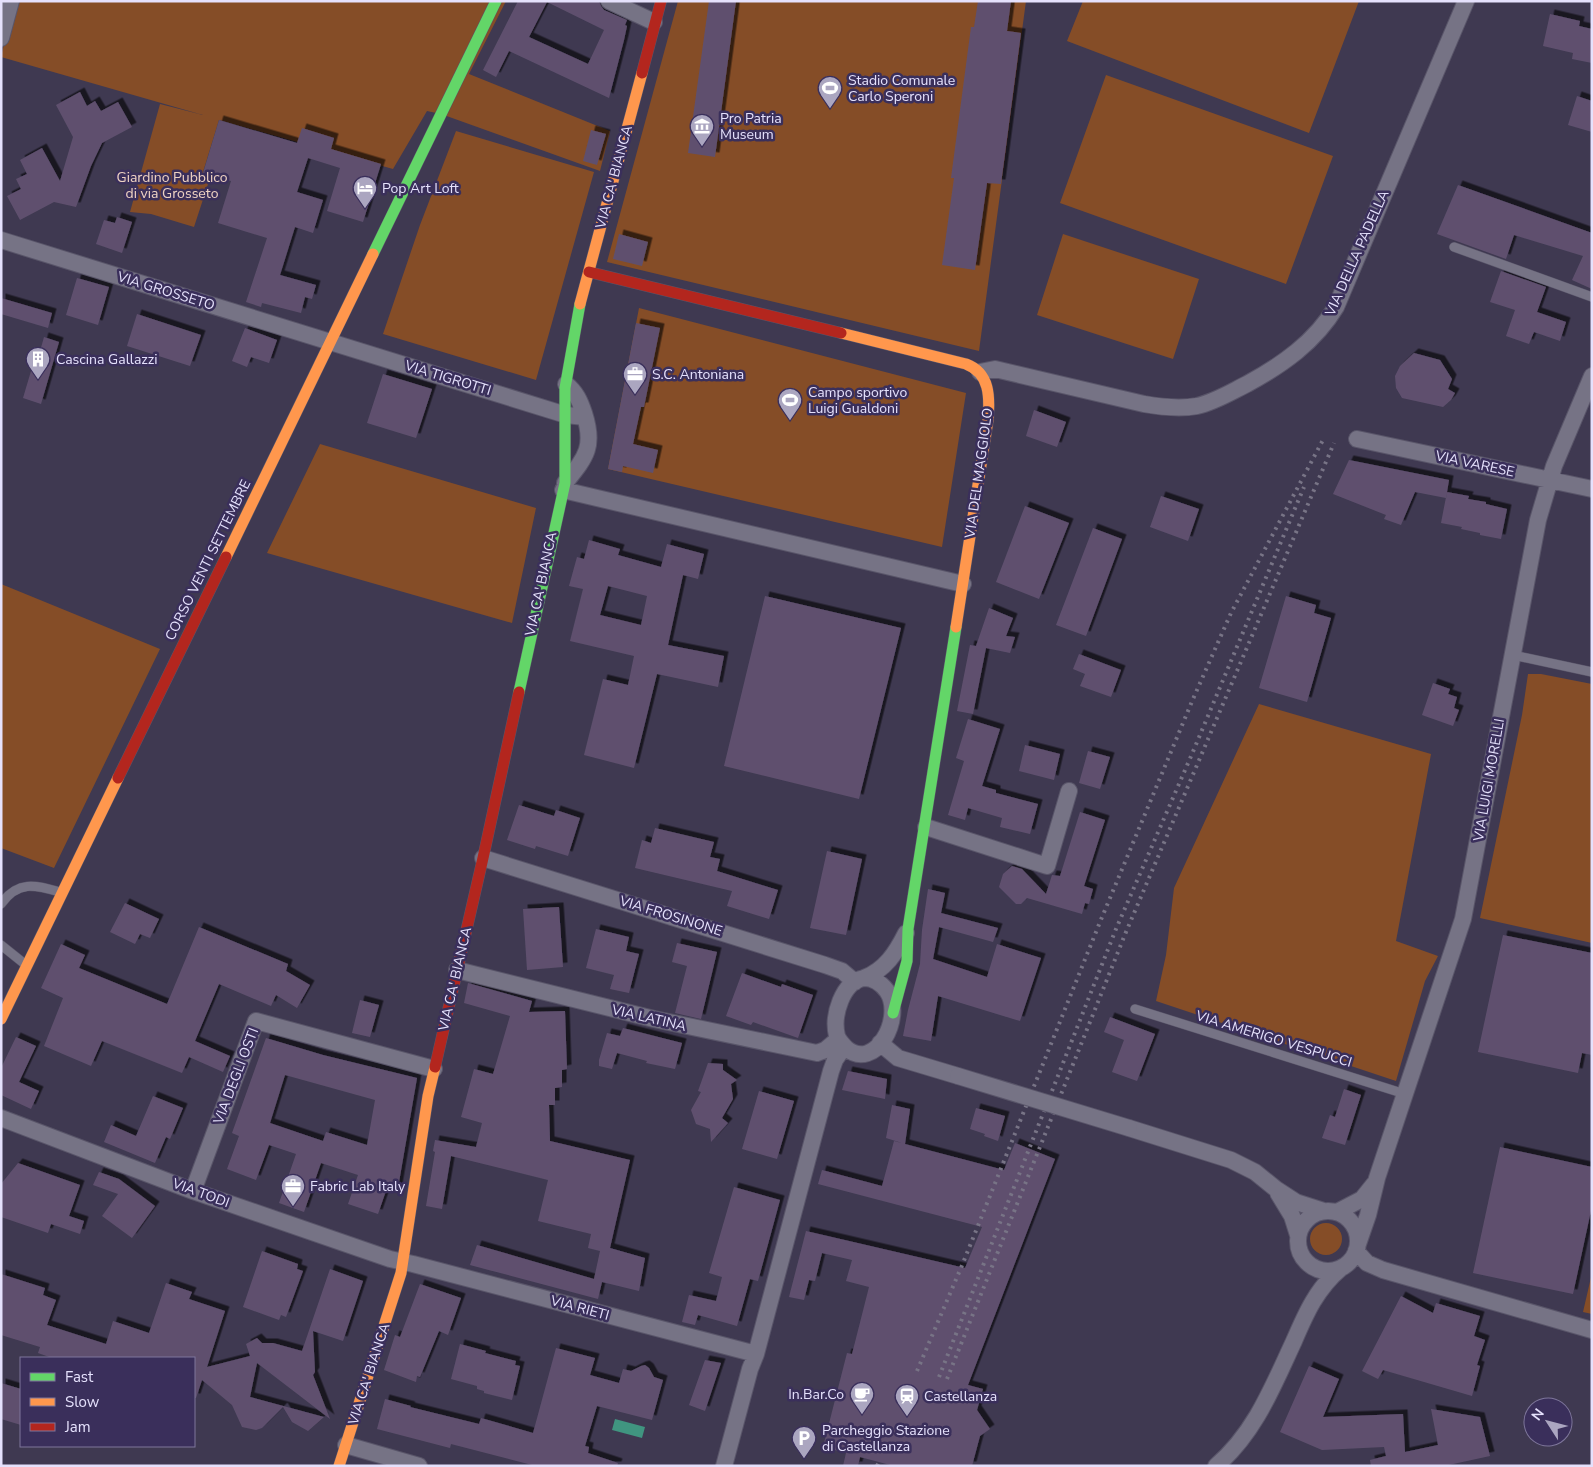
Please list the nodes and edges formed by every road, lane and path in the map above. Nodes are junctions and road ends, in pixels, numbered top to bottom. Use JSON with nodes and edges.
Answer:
{"nodes":[{"id":1,"x":11,"y":1,"type":"edge"},
{"id":2,"x":496,"y":1,"type":"edge"},
{"id":3,"x":609,"y":1,"type":"edge"},
{"id":4,"x":660,"y":1,"type":"edge"},
{"id":5,"x":1466,"y":1,"type":"edge"},
{"id":6,"x":654,"y":22,"type":"junction"},
{"id":7,"x":1,"y":38,"type":"edge"},
{"id":8,"x":1,"y":240,"type":"edge"},
{"id":9,"x":1454,"y":247,"type":"dead end"},
{"id":10,"x":589,"y":272,"type":"junction"},
{"id":11,"x":1592,"y":297,"type":"edge"},
{"id":12,"x":330,"y":342,"type":"junction"},
{"id":13,"x":980,"y":372,"type":"junction"},
{"id":14,"x":1592,"y":376,"type":"edge"},
{"id":15,"x":566,"y":384,"type":"junction"},
{"id":16,"x":566,"y":415,"type":"junction"},
{"id":17,"x":585,"y":417,"type":"junction"},
{"id":18,"x":1357,"y":439,"type":"dead end"},
{"id":19,"x":1549,"y":480,"type":"junction"},
{"id":20,"x":564,"y":486,"type":"junction"},
{"id":21,"x":1592,"y":490,"type":"edge"},
{"id":22,"x":963,"y":584,"type":"junction"},
{"id":23,"x":1513,"y":655,"type":"junction"},
{"id":24,"x":1592,"y":672,"type":"edge"},
{"id":25,"x":1069,"y":791,"type":"dead end"},
{"id":26,"x":926,"y":827,"type":"junction"},
{"id":27,"x":483,"y":858,"type":"junction"},
{"id":28,"x":63,"y":893,"type":"junction"},
{"id":29,"x":1,"y":904,"type":"edge"},
{"id":30,"x":908,"y":929,"type":"junction"},
{"id":31,"x":1,"y":945,"type":"edge"},
{"id":32,"x":27,"y":966,"type":"junction"},
{"id":33,"x":457,"y":970,"type":"junction"},
{"id":34,"x":859,"y":980,"type":"junction"},
{"id":35,"x":1135,"y":1009,"type":"dead end"},
{"id":36,"x":893,"y":1013,"type":"junction"},
{"id":37,"x":1,"y":1019,"type":"edge"},
{"id":38,"x":841,"y":1043,"type":"junction"},
{"id":39,"x":880,"y":1043,"type":"junction"},
{"id":40,"x":434,"y":1069,"type":"junction"},
{"id":41,"x":1405,"y":1094,"type":"junction"},
{"id":42,"x":1,"y":1118,"type":"edge"},
{"id":43,"x":1376,"y":1182,"type":"junction"},
{"id":44,"x":1276,"y":1189,"type":"junction"},
{"id":45,"x":193,"y":1191,"type":"junction"},
{"id":46,"x":1331,"y":1212,"type":"junction"},
{"id":47,"x":1298,"y":1235,"type":"junction"},
{"id":48,"x":1357,"y":1247,"type":"junction"},
{"id":49,"x":403,"y":1262,"type":"junction"},
{"id":50,"x":1309,"y":1265,"type":"junction"},
{"id":51,"x":1341,"y":1268,"type":"junction"},
{"id":52,"x":1311,"y":1302,"type":"junction"},
{"id":53,"x":1592,"y":1330,"type":"edge"},
{"id":54,"x":756,"y":1354,"type":"junction"},
{"id":55,"x":346,"y":1445,"type":"junction"},
{"id":56,"x":339,"y":1466,"type":"edge"},
{"id":57,"x":419,"y":1466,"type":"edge"},
{"id":58,"x":724,"y":1466,"type":"edge"},
{"id":59,"x":1216,"y":1466,"type":"edge"}],
"edges":[{"from":1,"to":7,"type":"street"},
{"from":2,"to":12,"type":"street","name":"CORSO VENTI SETTEMBRE"},
{"from":3,"to":6,"type":"street"},
{"from":4,"to":6,"type":"street","name":"VIA CA' BIANCA"},
{"from":5,"to":13,"type":"street","name":"VIA DELLA PADELLA"},
{"from":6,"to":10,"type":"street","name":"VIA CA' BIANCA"},
{"from":8,"to":12,"type":"street","name":"VIA GROSSETO"},
{"from":9,"to":11,"type":"lane"},
{"from":10,"to":13,"type":"street"},
{"from":10,"to":15,"type":"street","name":"VIA CA' BIANCA"},
{"from":12,"to":16,"type":"street","name":"VIA TIGROTTI"},
{"from":12,"to":28,"type":"street","name":"CORSO VENTI SETTEMBRE"},
{"from":13,"to":22,"type":"street","name":"VIA DEL MAGGIOLO"},
{"from":14,"to":19,"type":"street","name":"VIA LUIGI MORELLI"},
{"from":15,"to":16,"type":"street","name":"VIA CA' BIANCA"},
{"from":15,"to":17,"type":"street","name":"VIA CA' BIANCA"},
{"from":16,"to":17,"type":"street"},
{"from":16,"to":20,"type":"street","name":"VIA CA' BIANCA"},
{"from":17,"to":20,"type":"street","name":"VIA CA' BIANCA"},
{"from":18,"to":19,"type":"street","name":"VIA VARESE"},
{"from":19,"to":21,"type":"street","name":"VIA VARESE"},
{"from":19,"to":23,"type":"street","name":"VIA LUIGI MORELLI"},
{"from":20,"to":22,"type":"street"},
{"from":20,"to":27,"type":"street","name":"VIA CA' BIANCA"},
{"from":22,"to":26,"type":"street","name":"VIA DEL MAGGIOLO"},
{"from":23,"to":24,"type":"lane"},
{"from":23,"to":41,"type":"street","name":"VIA LUIGI MORELLI"},
{"from":25,"to":26,"type":"street"},
{"from":26,"to":30,"type":"street","name":"VIA DEL MAGGIOLO"},
{"from":27,"to":33,"type":"street","name":"VIA CA' BIANCA"},
{"from":27,"to":34,"type":"street","name":"VIA FROSINONE"},
{"from":28,"to":29,"type":"lane"},
{"from":28,"to":32,"type":"street","name":"CORSO VENTI SETTEMBRE"},
{"from":30,"to":34,"type":"street","name":"VIA DEL MAGGIOLO"},
{"from":30,"to":36,"type":"street","name":"VIA DEL MAGGIOLO"},
{"from":31,"to":32,"type":"lane"},
{"from":32,"to":37,"type":"street","name":"CORSO VENTI SETTEMBRE"},
{"from":33,"to":38,"type":"street","name":"VIA LATINA"},
{"from":33,"to":40,"type":"street","name":"VIA CA' BIANCA"},
{"from":34,"to":36,"type":"street"},
{"from":34,"to":38,"type":"street"},
{"from":35,"to":41,"type":"lane","name":"VIA AMERIGO VESPUCCI"},
{"from":36,"to":39,"type":"street"},
{"from":38,"to":39,"type":"street"},
{"from":38,"to":54,"type":"street"},
{"from":39,"to":44,"type":"street","bridge":true},
{"from":40,"to":45,"type":"street","name":"VIA DEGLI OSTI"},
{"from":40,"to":49,"type":"street","name":"VIA CA' BIANCA"},
{"from":41,"to":43,"type":"street","name":"VIA LUIGI MORELLI"},
{"from":42,"to":45,"type":"street","name":"VIA TODI"},
{"from":43,"to":46,"type":"street"},
{"from":43,"to":48,"type":"street","name":"VIA LUIGI MORELLI"},
{"from":44,"to":46,"type":"street"},
{"from":44,"to":47,"type":"street"},
{"from":45,"to":49,"type":"street","name":"VIA TODI"},
{"from":46,"to":47,"type":"street"},
{"from":46,"to":48,"type":"street"},
{"from":47,"to":50,"type":"street"},
{"from":48,"to":51,"type":"street"},
{"from":48,"to":53,"type":"street"},
{"from":49,"to":54,"type":"street","name":"VIA RIETI"},
{"from":49,"to":55,"type":"street","name":"VIA CA' BIANCA"},
{"from":50,"to":51,"type":"street"},
{"from":50,"to":52,"type":"street"},
{"from":51,"to":52,"type":"street"},
{"from":52,"to":59,"type":"street"},
{"from":54,"to":58,"type":"street"},
{"from":55,"to":56,"type":"street","name":"VIA CA' BIANCA"},
{"from":55,"to":57,"type":"street"}]}
